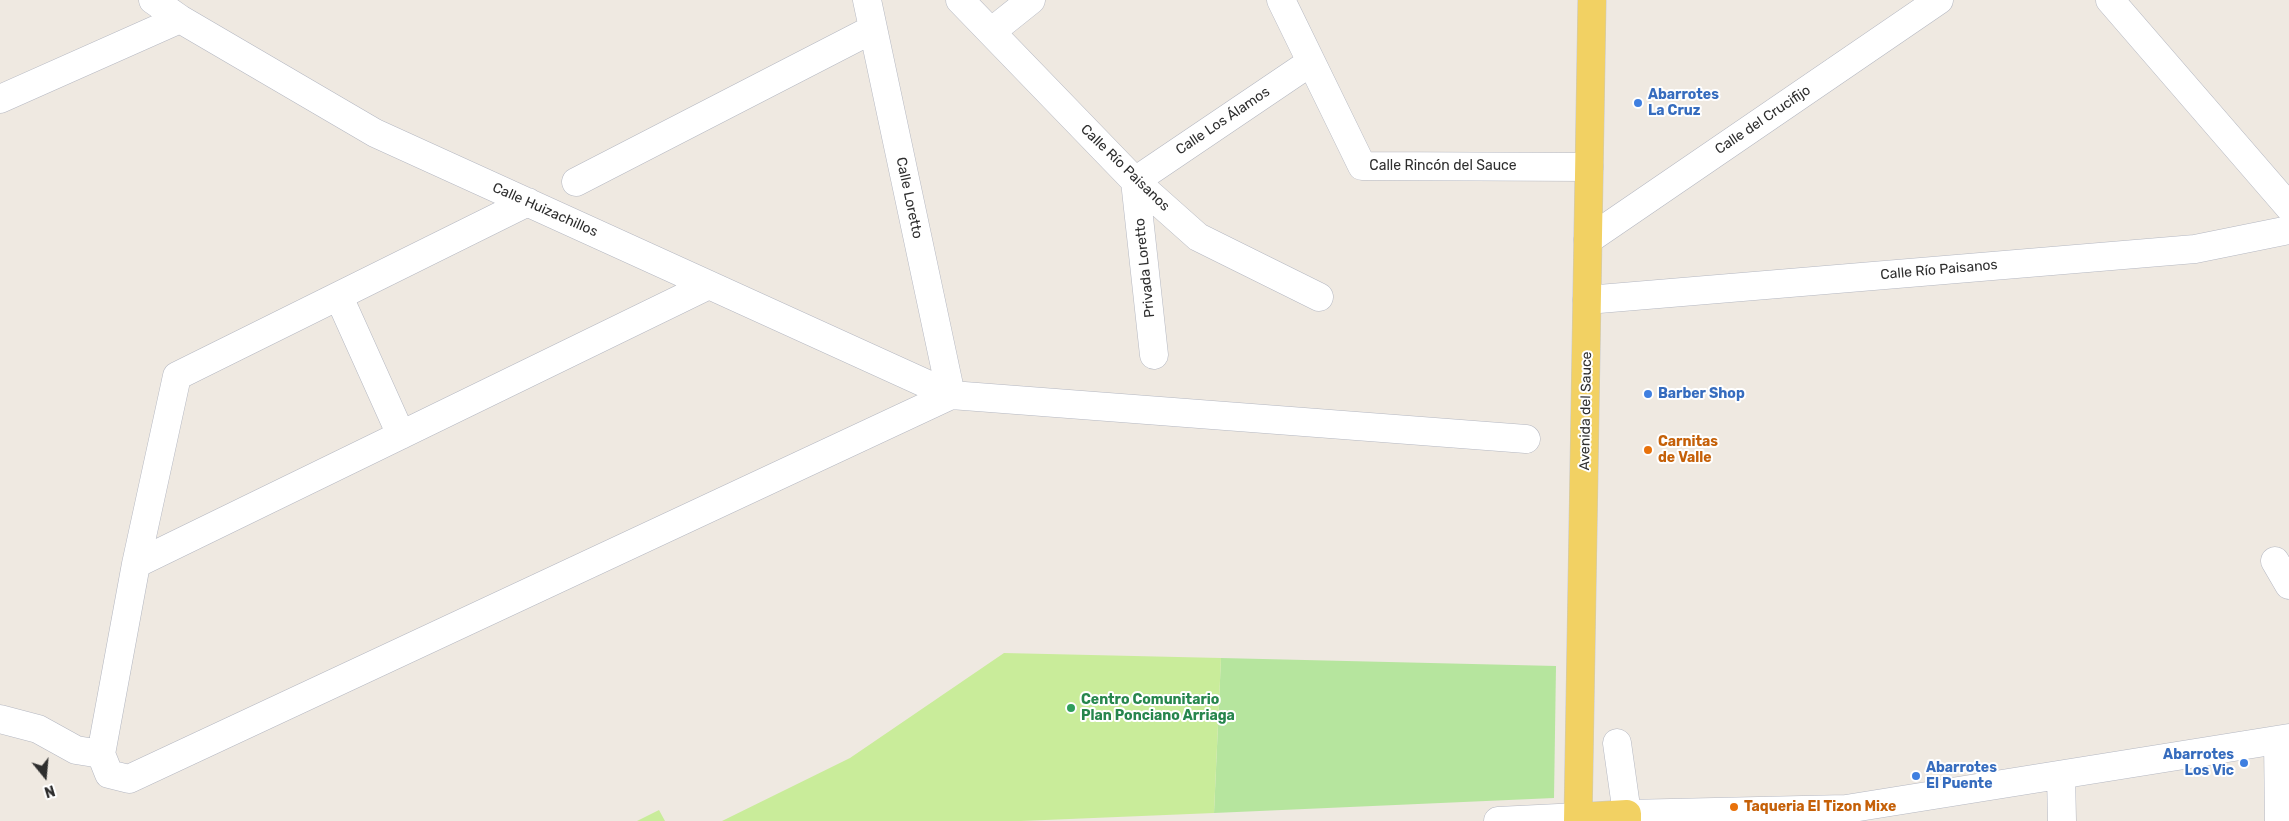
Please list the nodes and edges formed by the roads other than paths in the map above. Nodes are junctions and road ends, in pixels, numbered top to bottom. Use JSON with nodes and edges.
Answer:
{"nodes":[{"id":1,"x":153,"y":0,"type":"edge"},
{"id":2,"x":867,"y":0,"type":"edge"},
{"id":3,"x":960,"y":0,"type":"edge"},
{"id":4,"x":1031,"y":0,"type":"edge"},
{"id":5,"x":1281,"y":0,"type":"edge"},
{"id":6,"x":1592,"y":0,"type":"edge"},
{"id":7,"x":1938,"y":0,"type":"edge"},
{"id":8,"x":2110,"y":0,"type":"edge"},
{"id":9,"x":180,"y":19,"type":"junction"},
{"id":10,"x":873,"y":29,"type":"junction"},
{"id":11,"x":991,"y":32,"type":"junction"},
{"id":12,"x":1311,"y":62,"type":"junction"},
{"id":13,"x":0,"y":99,"type":"edge"},
{"id":14,"x":1589,"y":166,"type":"junction"},
{"id":15,"x":1136,"y":181,"type":"junction"},
{"id":16,"x":576,"y":182,"type":"dead end"},
{"id":17,"x":528,"y":202,"type":"junction"},
{"id":18,"x":2289,"y":207,"type":"edge"},
{"id":19,"x":2289,"y":230,"type":"edge"},
{"id":20,"x":1588,"y":240,"type":"junction"},
{"id":21,"x":709,"y":285,"type":"junction"},
{"id":22,"x":339,"y":296,"type":"junction"},
{"id":23,"x":1319,"y":297,"type":"dead end"},
{"id":24,"x":1587,"y":300,"type":"junction"},
{"id":25,"x":1154,"y":356,"type":"dead end"},
{"id":26,"x":951,"y":395,"type":"junction"},
{"id":27,"x":402,"y":435,"type":"junction"},
{"id":28,"x":1526,"y":440,"type":"dead end"},
{"id":29,"x":2275,"y":561,"type":"dead end"},
{"id":30,"x":136,"y":564,"type":"junction"},
{"id":31,"x":2289,"y":585,"type":"edge"},
{"id":32,"x":0,"y":719,"type":"edge"},
{"id":33,"x":2284,"y":739,"type":"edge"},
{"id":34,"x":1617,"y":743,"type":"dead end"},
{"id":35,"x":101,"y":754,"type":"junction"},
{"id":36,"x":2061,"y":774,"type":"junction"},
{"id":37,"x":1846,"y":815,"type":"edge"},
{"id":38,"x":1627,"y":817,"type":"edge"},
{"id":39,"x":1578,"y":819,"type":"edge"},
{"id":40,"x":1498,"y":821,"type":"edge"},
{"id":41,"x":2062,"y":821,"type":"edge"},
{"id":42,"x":2279,"y":821,"type":"edge"}],
"edges":[{"from":1,"to":9,"type":"street","name":"Calle Huizachillos"},
{"from":2,"to":10,"type":"street","name":"Calle Loretto"},
{"from":3,"to":11,"type":"street","name":"Calle Río Paisanos"},
{"from":4,"to":11,"type":"street"},
{"from":5,"to":12,"type":"street","name":"Calle Rincón del Sauce"},
{"from":6,"to":14,"type":"main road","name":"Avenida del Sauce"},
{"from":7,"to":20,"type":"street","name":"Calle del Crucifijo"},
{"from":8,"to":18,"type":"street"},
{"from":9,"to":13,"type":"street"},
{"from":9,"to":17,"type":"street","name":"Calle Huizachillos"},
{"from":10,"to":16,"type":"street"},
{"from":10,"to":26,"type":"street","name":"Calle Loretto"},
{"from":11,"to":15,"type":"street","name":"Calle Río Paisanos"},
{"from":12,"to":14,"type":"street","name":"Calle Rincón del Sauce"},
{"from":12,"to":15,"type":"street","name":"Calle Los Álamos"},
{"from":14,"to":20,"type":"main road","name":"Avenida del Sauce"},
{"from":15,"to":23,"type":"street","name":"Calle Río Paisanos"},
{"from":15,"to":25,"type":"street","name":"Privada Loretto"},
{"from":17,"to":21,"type":"street","name":"Calle Huizachillos"},
{"from":17,"to":22,"type":"street"},
{"from":19,"to":24,"type":"street","name":"Calle Río Paisanos"},
{"from":20,"to":24,"type":"main road","name":"Avenida del Sauce"},
{"from":21,"to":26,"type":"street","name":"Calle Huizachillos"},
{"from":21,"to":27,"type":"street"},
{"from":22,"to":27,"type":"street"},
{"from":22,"to":30,"type":"street"},
{"from":24,"to":39,"type":"main road","name":"Avenida del Sauce"},
{"from":26,"to":28,"type":"street"},
{"from":26,"to":35,"type":"street"},
{"from":27,"to":30,"type":"street"},
{"from":29,"to":31,"type":"street"},
{"from":30,"to":35,"type":"street"},
{"from":32,"to":35,"type":"street"},
{"from":33,"to":36,"type":"street"},
{"from":33,"to":42,"type":"street"},
{"from":34,"to":38,"type":"street"},
{"from":36,"to":37,"type":"street"},
{"from":36,"to":41,"type":"street"},
{"from":37,"to":38,"type":"street"},
{"from":38,"to":39,"type":"main road"},
{"from":39,"to":40,"type":"street"}]}
